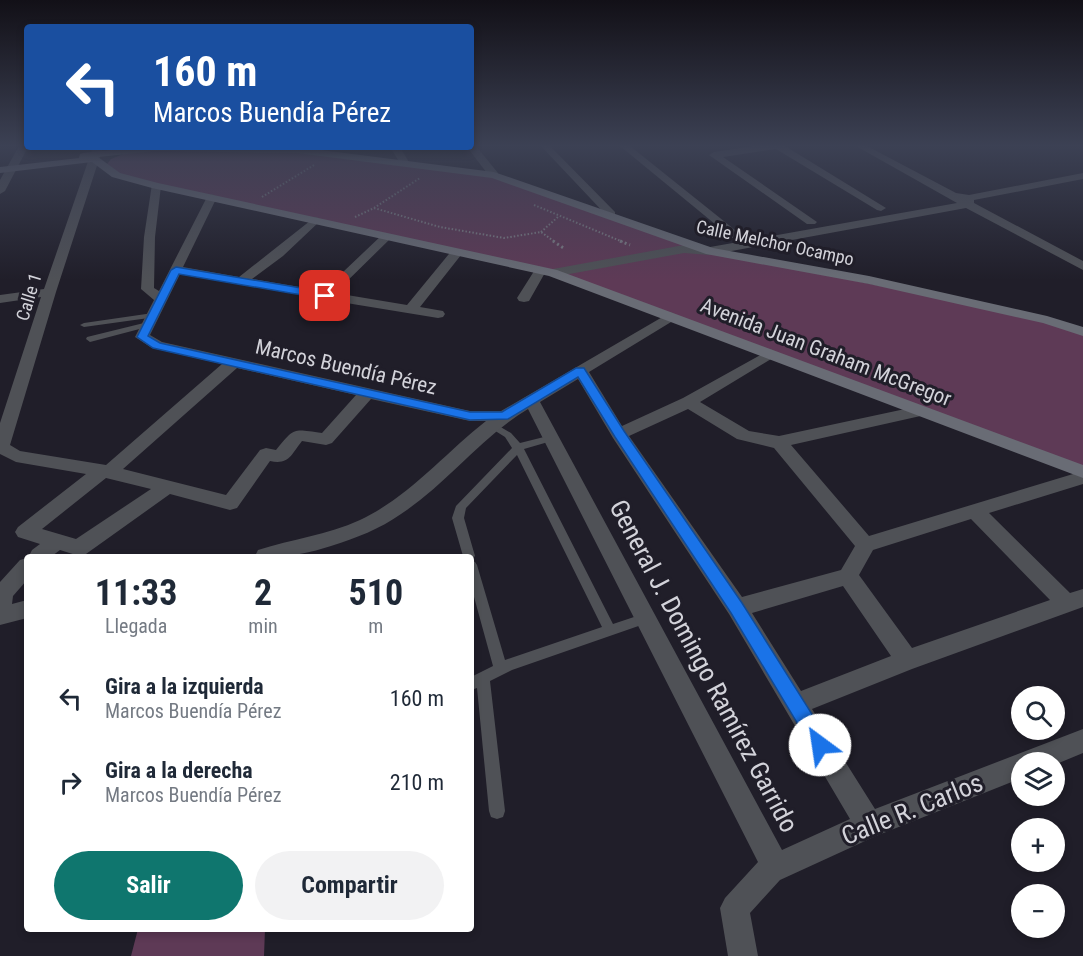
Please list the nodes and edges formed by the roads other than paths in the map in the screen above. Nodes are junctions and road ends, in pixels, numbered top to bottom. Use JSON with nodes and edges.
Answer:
{"nodes":[{"id":1,"x":86,"y":191,"type":"edge"},
{"id":2,"x":155,"y":191,"type":"edge"},
{"id":3,"x":178,"y":191,"type":"edge"},
{"id":4,"x":541,"y":191,"type":"edge"},
{"id":5,"x":588,"y":191,"type":"edge"},
{"id":6,"x":680,"y":191,"type":"edge"},
{"id":7,"x":766,"y":191,"type":"edge"},
{"id":8,"x":852,"y":191,"type":"edge"},
{"id":9,"x":946,"y":191,"type":"edge"},
{"id":10,"x":1016,"y":191,"type":"edge"},
{"id":11,"x":952,"y":194,"type":"junction"},
{"id":12,"x":212,"y":198,"type":"junction"},
{"id":13,"x":969,"y":201,"type":"junction"},
{"id":14,"x":881,"y":208,"type":"junction"},
{"id":15,"x":611,"y":214,"type":"junction"},
{"id":16,"x":315,"y":220,"type":"junction"},
{"id":17,"x":811,"y":222,"type":"junction"},
{"id":18,"x":736,"y":236,"type":"junction"},
{"id":19,"x":387,"y":237,"type":"junction"},
{"id":20,"x":687,"y":247,"type":"junction"},
{"id":21,"x":710,"y":251,"type":"junction"},
{"id":22,"x":457,"y":252,"type":"junction"},
{"id":23,"x":1083,"y":266,"type":"edge"},
{"id":24,"x":176,"y":270,"type":"junction"},
{"id":25,"x":547,"y":272,"type":"junction"},
{"id":26,"x":243,"y":280,"type":"junction"},
{"id":27,"x":49,"y":292,"type":"junction"},
{"id":28,"x":325,"y":296,"type":"junction"},
{"id":29,"x":524,"y":298,"type":"dead end"},
{"id":30,"x":0,"y":299,"type":"edge"},
{"id":31,"x":161,"y":299,"type":"junction"},
{"id":32,"x":310,"y":309,"type":"dead end"},
{"id":33,"x":411,"y":309,"type":"junction"},
{"id":34,"x":438,"y":314,"type":"dead end"},
{"id":35,"x":672,"y":316,"type":"junction"},
{"id":36,"x":151,"y":320,"type":"junction"},
{"id":37,"x":84,"y":326,"type":"dead end"},
{"id":38,"x":1083,"y":332,"type":"edge"},
{"id":39,"x":90,"y":339,"type":"dead end"},
{"id":40,"x":771,"y":353,"type":"junction"},
{"id":41,"x":232,"y":363,"type":"junction"},
{"id":42,"x":580,"y":370,"type":"junction"},
{"id":43,"x":366,"y":393,"type":"junction"},
{"id":44,"x":531,"y":400,"type":"junction"},
{"id":45,"x":689,"y":402,"type":"junction"},
{"id":46,"x":919,"y":411,"type":"junction"},
{"id":47,"x":498,"y":420,"type":"junction"},
{"id":48,"x":619,"y":434,"type":"junction"},
{"id":49,"x":552,"y":438,"type":"junction"},
{"id":50,"x":779,"y":442,"type":"junction"},
{"id":51,"x":1,"y":447,"type":"edge"},
{"id":52,"x":518,"y":448,"type":"junction"},
{"id":53,"x":106,"y":471,"type":"junction"},
{"id":54,"x":1083,"y":472,"type":"edge"},
{"id":55,"x":1083,"y":477,"type":"edge"},
{"id":56,"x":166,"y":488,"type":"junction"},
{"id":57,"x":975,"y":511,"type":"junction"},
{"id":58,"x":56,"y":542,"type":"junction"},
{"id":59,"x":865,"y":545,"type":"junction"},
{"id":60,"x":41,"y":554,"type":"edge"},
{"id":61,"x":273,"y":554,"type":"edge"},
{"id":62,"x":468,"y":554,"type":"edge"},
{"id":63,"x":24,"y":569,"type":"edge"},
{"id":64,"x":474,"y":575,"type":"edge"},
{"id":65,"x":848,"y":576,"type":"junction"},
{"id":66,"x":1074,"y":600,"type":"edge"},
{"id":67,"x":737,"y":608,"type":"junction"},
{"id":68,"x":0,"y":609,"type":"edge"},
{"id":69,"x":24,"y":610,"type":"edge"},
{"id":70,"x":0,"y":616,"type":"edge"},
{"id":71,"x":646,"y":618,"type":"junction"},
{"id":72,"x":610,"y":630,"type":"junction"},
{"id":73,"x":907,"y":660,"type":"junction"},
{"id":74,"x":501,"y":669,"type":"junction"},
{"id":75,"x":477,"y":680,"type":"edge"},
{"id":76,"x":796,"y":704,"type":"junction"},
{"id":77,"x":1083,"y":741,"type":"edge"},
{"id":78,"x":1055,"y":752,"type":"edge"},
{"id":79,"x":1011,"y":769,"type":"edge"},
{"id":80,"x":497,"y":811,"type":"dead end"},
{"id":81,"x":868,"y":825,"type":"junction"},
{"id":82,"x":771,"y":870,"type":"junction"},
{"id":83,"x":743,"y":956,"type":"edge"}],
"edges":[{"from":1,"to":27,"type":"street","name":"Calle 1"},
{"from":2,"to":31,"type":"street"},
{"from":3,"to":12,"type":"street","name":"Avenida Juan Graham McGregor"},
{"from":4,"to":15,"type":"street","name":"Calle Melchor Ocampo"},
{"from":5,"to":15,"type":"street"},
{"from":6,"to":18,"type":"street"},
{"from":7,"to":17,"type":"street"},
{"from":8,"to":14,"type":"street"},
{"from":9,"to":11,"type":"street"},
{"from":10,"to":13,"type":"street"},
{"from":11,"to":13,"type":"street"},
{"from":11,"to":14,"type":"street"},
{"from":12,"to":16,"type":"street","name":"Avenida Juan Graham McGregor"},
{"from":12,"to":24,"type":"street"},
{"from":13,"to":21,"type":"street"},
{"from":13,"to":23,"type":"street"},
{"from":14,"to":17,"type":"street"},
{"from":15,"to":20,"type":"street","name":"Calle Melchor Ocampo"},
{"from":16,"to":19,"type":"street","name":"Avenida Juan Graham McGregor"},
{"from":16,"to":26,"type":"street"},
{"from":17,"to":18,"type":"street"},
{"from":18,"to":20,"type":"street"},
{"from":19,"to":22,"type":"street","name":"Avenida Juan Graham McGregor"},
{"from":19,"to":28,"type":"street"},
{"from":20,"to":21,"type":"street","name":"Calle Melchor Ocampo"},
{"from":20,"to":25,"type":"street"},
{"from":21,"to":38,"type":"street","name":"Calle Melchor Ocampo"},
{"from":22,"to":25,"type":"street","name":"Avenida Juan Graham McGregor"},
{"from":22,"to":33,"type":"street"},
{"from":24,"to":26,"type":"street"},
{"from":24,"to":31,"type":"street"},
{"from":25,"to":29,"type":"street"},
{"from":25,"to":35,"type":"street","name":"Avenida Juan Graham McGregor"},
{"from":26,"to":28,"type":"street"},
{"from":27,"to":30,"type":"street"},
{"from":27,"to":51,"type":"street","name":"Calle 1"},
{"from":28,"to":32,"type":"street"},
{"from":28,"to":33,"type":"street"},
{"from":31,"to":36,"type":"street"},
{"from":33,"to":34,"type":"street"},
{"from":35,"to":40,"type":"street","name":"Avenida Juan Graham McGregor"},
{"from":35,"to":42,"type":"street"},
{"from":36,"to":37,"type":"lane"},
{"from":36,"to":39,"type":"lane"},
{"from":36,"to":41,"type":"street","name":"Marcos Buendía Pérez"},
{"from":40,"to":45,"type":"street"},
{"from":40,"to":46,"type":"street","name":"Avenida Juan Graham McGregor"},
{"from":41,"to":43,"type":"street","name":"Marcos Buendía Pérez"},
{"from":41,"to":53,"type":"street"},
{"from":42,"to":44,"type":"street"},
{"from":42,"to":48,"type":"street"},
{"from":43,"to":47,"type":"street","name":"Marcos Buendía Pérez"},
{"from":43,"to":56,"type":"street"},
{"from":44,"to":47,"type":"street"},
{"from":44,"to":49,"type":"street","name":"General J. Domingo Ramírez Garrido"},
{"from":45,"to":48,"type":"street"},
{"from":45,"to":50,"type":"street"},
{"from":46,"to":50,"type":"street"},
{"from":46,"to":54,"type":"street","name":"Avenida Juan Graham McGregor"},
{"from":47,"to":52,"type":"lane"},
{"from":47,"to":61,"type":"street"},
{"from":48,"to":67,"type":"street"},
{"from":49,"to":52,"type":"lane"},
{"from":49,"to":71,"type":"street","name":"General J. Domingo Ramírez Garrido"},
{"from":50,"to":59,"type":"street"},
{"from":51,"to":53,"type":"street"},
{"from":52,"to":62,"type":"lane"},
{"from":52,"to":72,"type":"lane"},
{"from":53,"to":56,"type":"street"},
{"from":53,"to":58,"type":"street"},
{"from":55,"to":57,"type":"street"},
{"from":56,"to":58,"type":"street"},
{"from":57,"to":59,"type":"street"},
{"from":57,"to":66,"type":"street"},
{"from":58,"to":60,"type":"street"},
{"from":59,"to":65,"type":"street"},
{"from":63,"to":68,"type":"street"},
{"from":64,"to":74,"type":"lane"},
{"from":65,"to":67,"type":"street"},
{"from":65,"to":73,"type":"street"},
{"from":66,"to":73,"type":"street"},
{"from":67,"to":76,"type":"street"},
{"from":69,"to":70,"type":"street"},
{"from":71,"to":72,"type":"lane"},
{"from":71,"to":82,"type":"street","name":"General J. Domingo Ramírez Garrido"},
{"from":72,"to":74,"type":"lane"},
{"from":73,"to":76,"type":"street"},
{"from":74,"to":75,"type":"lane"},
{"from":75,"to":80,"type":"lane"},
{"from":76,"to":81,"type":"street"},
{"from":77,"to":78,"type":"street"},
{"from":79,"to":81,"type":"street","name":"Calle R. Carlos"},
{"from":81,"to":82,"type":"street","name":"Calle R. Carlos"},
{"from":82,"to":83,"type":"street"}]}
